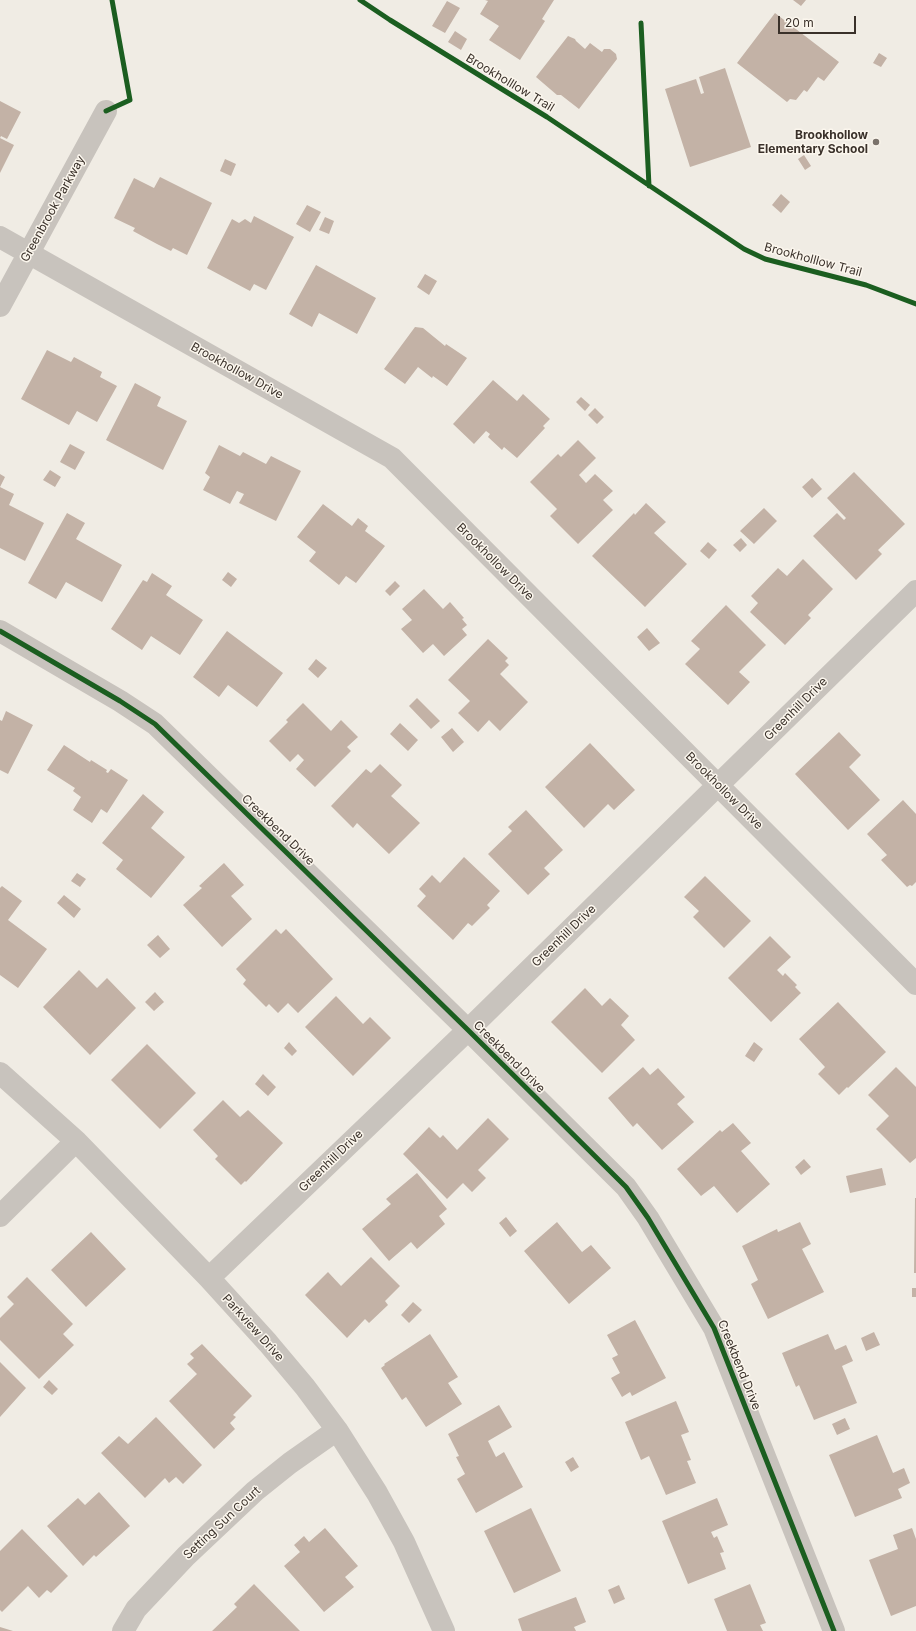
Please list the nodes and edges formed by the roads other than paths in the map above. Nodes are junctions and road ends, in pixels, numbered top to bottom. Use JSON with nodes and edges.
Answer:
{"nodes":[{"id":1,"x":106,"y":111,"type":"dead end"},
{"id":2,"x":0,"y":237,"type":"edge"},
{"id":3,"x":29,"y":253,"type":"junction"},
{"id":4,"x":0,"y":306,"type":"edge"},
{"id":5,"x":916,"y":591,"type":"edge"},
{"id":6,"x":0,"y":631,"type":"edge"},
{"id":7,"x":718,"y":786,"type":"junction"},
{"id":8,"x":916,"y":984,"type":"edge"},
{"id":9,"x":468,"y":1030,"type":"junction"},
{"id":10,"x":0,"y":1073,"type":"edge"},
{"id":11,"x":76,"y":1141,"type":"junction"},
{"id":12,"x":0,"y":1216,"type":"edge"},
{"id":13,"x":209,"y":1278,"type":"junction"},
{"id":14,"x":337,"y":1430,"type":"junction"},
{"id":15,"x":123,"y":1631,"type":"edge"},
{"id":16,"x":444,"y":1631,"type":"edge"},
{"id":17,"x":834,"y":1631,"type":"edge"}],
"edges":[{"from":1,"to":3,"type":"street","name":"Greenbrook Parkway"},
{"from":2,"to":3,"type":"street","name":"Brookhollow Drive"},
{"from":3,"to":4,"type":"street","name":"Greenbrook Parkway"},
{"from":3,"to":7,"type":"street","name":"Brookhollow Drive"},
{"from":5,"to":7,"type":"street","name":"Greenhill Drive"},
{"from":6,"to":9,"type":"street","name":"Creekbend Drive"},
{"from":7,"to":8,"type":"street","name":"Brookhollow Drive"},
{"from":7,"to":9,"type":"street","name":"Greenhill Drive"},
{"from":9,"to":13,"type":"street","name":"Greenhill Drive"},
{"from":9,"to":17,"type":"street","name":"Creekbend Drive"},
{"from":10,"to":11,"type":"street","name":"Parkview Drive"},
{"from":11,"to":12,"type":"street"},
{"from":11,"to":13,"type":"street","name":"Parkview Drive"},
{"from":13,"to":14,"type":"street","name":"Parkview Drive"},
{"from":14,"to":15,"type":"street","name":"Setting Sun Court"},
{"from":14,"to":16,"type":"street","name":"Parkview Drive"}]}
